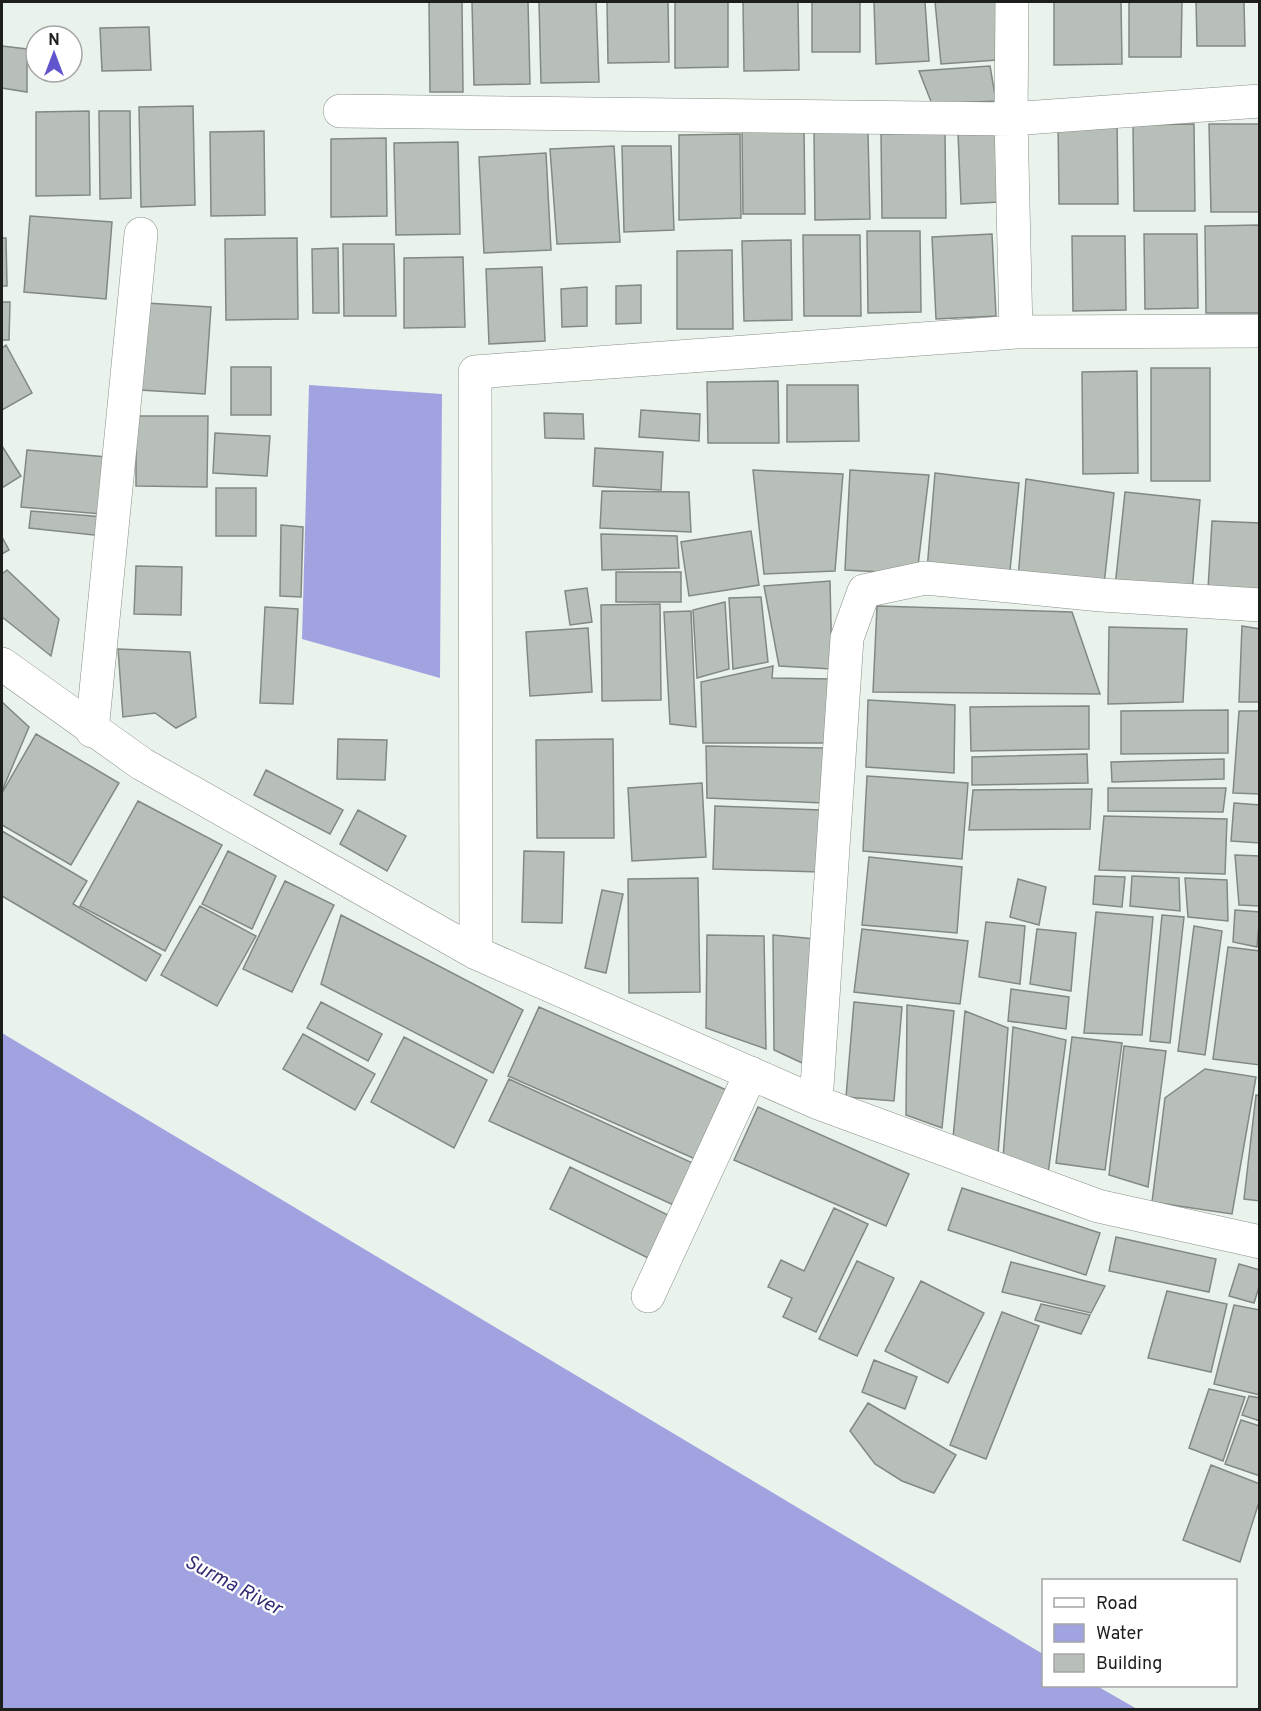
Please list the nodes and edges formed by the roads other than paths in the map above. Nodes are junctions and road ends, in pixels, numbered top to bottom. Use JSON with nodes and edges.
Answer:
{"nodes":[{"id":1,"x":1012,"y":2,"type":"edge"},
{"id":2,"x":1260,"y":101,"type":"edge"},
{"id":3,"x":340,"y":111,"type":"dead end"},
{"id":4,"x":1011,"y":118,"type":"junction"},
{"id":5,"x":141,"y":234,"type":"dead end"},
{"id":6,"x":1260,"y":331,"type":"edge"},
{"id":7,"x":1016,"y":332,"type":"junction"},
{"id":8,"x":1260,"y":606,"type":"edge"},
{"id":9,"x":2,"y":664,"type":"edge"},
{"id":10,"x":92,"y":731,"type":"junction"},
{"id":11,"x":476,"y":953,"type":"junction"},
{"id":12,"x":751,"y":1073,"type":"junction"},
{"id":13,"x":816,"y":1102,"type":"junction"},
{"id":14,"x":1260,"y":1242,"type":"edge"},
{"id":15,"x":648,"y":1296,"type":"dead end"}],
"edges":[{"from":1,"to":4,"type":"street"},
{"from":2,"to":4,"type":"street"},
{"from":3,"to":4,"type":"street"},
{"from":4,"to":7,"type":"street"},
{"from":5,"to":10,"type":"street"},
{"from":6,"to":7,"type":"street"},
{"from":7,"to":11,"type":"street"},
{"from":8,"to":13,"type":"street"},
{"from":9,"to":10,"type":"street"},
{"from":10,"to":11,"type":"street"},
{"from":11,"to":12,"type":"street"},
{"from":12,"to":13,"type":"street"},
{"from":12,"to":15,"type":"street"},
{"from":13,"to":14,"type":"street"}]}
